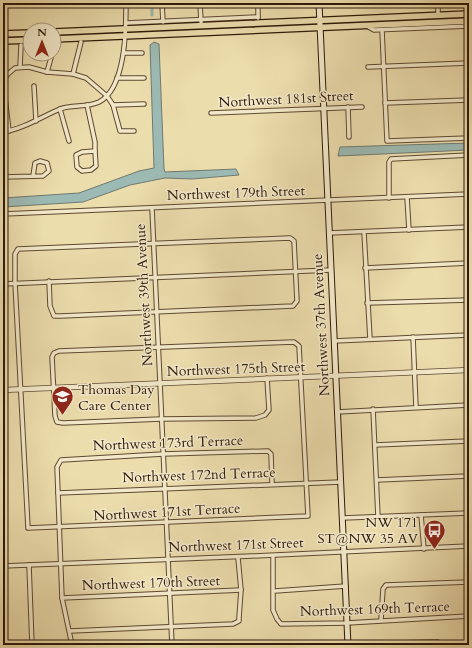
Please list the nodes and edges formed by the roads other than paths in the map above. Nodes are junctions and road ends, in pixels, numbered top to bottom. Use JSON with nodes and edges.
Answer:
{"nodes":[{"id":1,"x":126,"y":3,"type":"edge"},
{"id":2,"x":162,"y":3,"type":"edge"},
{"id":3,"x":200,"y":3,"type":"edge"},
{"id":4,"x":258,"y":3,"type":"edge"},
{"id":5,"x":319,"y":3,"type":"edge"},
{"id":6,"x":438,"y":3,"type":"edge"},
{"id":7,"x":469,"y":14,"type":"edge"},
{"id":8,"x":438,"y":15,"type":"junction"},
{"id":9,"x":258,"y":20,"type":"junction"},
{"id":10,"x":319,"y":20,"type":"junction"},
{"id":11,"x":469,"y":20,"type":"edge"},
{"id":12,"x":163,"y":22,"type":"junction"},
{"id":13,"x":429,"y":22,"type":"junction"},
{"id":14,"x":201,"y":23,"type":"junction"},
{"id":15,"x":366,"y":25,"type":"junction"},
{"id":16,"x":126,"y":26,"type":"junction"},
{"id":17,"x":469,"y":26,"type":"edge"},
{"id":18,"x":320,"y":27,"type":"junction"},
{"id":19,"x":382,"y":30,"type":"junction"},
{"id":20,"x":62,"y":31,"type":"edge"},
{"id":21,"x":190,"y":32,"type":"junction"},
{"id":22,"x":22,"y":33,"type":"edge"},
{"id":23,"x":3,"y":34,"type":"edge"},
{"id":24,"x":126,"y":36,"type":"junction"},
{"id":25,"x":62,"y":39,"type":"edge"},
{"id":26,"x":22,"y":40,"type":"edge"},
{"id":27,"x":3,"y":41,"type":"edge"},
{"id":28,"x":81,"y":42,"type":"dead end"},
{"id":29,"x":21,"y":45,"type":"dead end"},
{"id":30,"x":142,"y":52,"type":"dead end"},
{"id":31,"x":124,"y":53,"type":"junction"},
{"id":32,"x":50,"y":62,"type":"edge"},
{"id":33,"x":469,"y":63,"type":"edge"},
{"id":34,"x":383,"y":66,"type":"junction"},
{"id":35,"x":20,"y":67,"type":"junction"},
{"id":36,"x":368,"y":67,"type":"dead end"},
{"id":37,"x":3,"y":71,"type":"edge"},
{"id":38,"x":47,"y":72,"type":"junction"},
{"id":39,"x":8,"y":74,"type":"junction"},
{"id":40,"x":73,"y":74,"type":"junction"},
{"id":41,"x":117,"y":78,"type":"junction"},
{"id":42,"x":144,"y":78,"type":"dead end"},
{"id":43,"x":3,"y":86,"type":"edge"},
{"id":44,"x":34,"y":86,"type":"dead end"},
{"id":45,"x":107,"y":96,"type":"junction"},
{"id":46,"x":469,"y":100,"type":"edge"},
{"id":47,"x":385,"y":103,"type":"junction"},
{"id":48,"x":144,"y":104,"type":"dead end"},
{"id":49,"x":87,"y":105,"type":"junction"},
{"id":50,"x":114,"y":105,"type":"junction"},
{"id":51,"x":362,"y":106,"type":"dead end"},
{"id":52,"x":348,"y":107,"type":"junction"},
{"id":53,"x":323,"y":108,"type":"junction"},
{"id":54,"x":60,"y":109,"type":"junction"},
{"id":55,"x":3,"y":112,"type":"edge"},
{"id":56,"x":8,"y":112,"type":"junction"},
{"id":57,"x":211,"y":113,"type":"dead end"},
{"id":58,"x":36,"y":120,"type":"junction"},
{"id":59,"x":9,"y":131,"type":"junction"},
{"id":60,"x":134,"y":131,"type":"dead end"},
{"id":61,"x":3,"y":132,"type":"edge"},
{"id":62,"x":349,"y":137,"type":"dead end"},
{"id":63,"x":469,"y":138,"type":"edge"},
{"id":64,"x":69,"y":141,"type":"dead end"},
{"id":65,"x":95,"y":151,"type":"junction"},
{"id":66,"x":469,"y":155,"type":"edge"},
{"id":67,"x":33,"y":176,"type":"junction"},
{"id":68,"x":3,"y":177,"type":"edge"},
{"id":69,"x":469,"y":194,"type":"edge"},
{"id":70,"x":407,"y":197,"type":"junction"},
{"id":71,"x":389,"y":198,"type":"junction"},
{"id":72,"x":328,"y":200,"type":"junction"},
{"id":73,"x":152,"y":208,"type":"junction"},
{"id":74,"x":3,"y":214,"type":"edge"},
{"id":75,"x":469,"y":227,"type":"edge"},
{"id":76,"x":409,"y":230,"type":"junction"},
{"id":77,"x":364,"y":232,"type":"junction"},
{"id":78,"x":329,"y":233,"type":"junction"},
{"id":79,"x":153,"y":243,"type":"junction"},
{"id":80,"x":469,"y":263,"type":"edge"},
{"id":81,"x":365,"y":268,"type":"junction"},
{"id":82,"x":331,"y":270,"type":"junction"},
{"id":83,"x":296,"y":272,"type":"junction"},
{"id":84,"x":155,"y":278,"type":"junction"},
{"id":85,"x":48,"y":281,"type":"junction"},
{"id":86,"x":15,"y":283,"type":"junction"},
{"id":87,"x":3,"y":284,"type":"edge"},
{"id":88,"x":469,"y":300,"type":"edge"},
{"id":89,"x":367,"y":303,"type":"junction"},
{"id":90,"x":157,"y":313,"type":"junction"},
{"id":91,"x":469,"y":335,"type":"edge"},
{"id":92,"x":413,"y":337,"type":"junction"},
{"id":93,"x":370,"y":339,"type":"junction"},
{"id":94,"x":334,"y":341,"type":"junction"},
{"id":95,"x":158,"y":348,"type":"junction"},
{"id":96,"x":469,"y":370,"type":"edge"},
{"id":97,"x":414,"y":372,"type":"junction"},
{"id":98,"x":336,"y":376,"type":"junction"},
{"id":99,"x":301,"y":377,"type":"junction"},
{"id":100,"x":267,"y":378,"type":"junction"},
{"id":101,"x":159,"y":383,"type":"junction"},
{"id":102,"x":53,"y":388,"type":"junction"},
{"id":103,"x":20,"y":389,"type":"junction"},
{"id":104,"x":3,"y":390,"type":"edge"},
{"id":105,"x":469,"y":405,"type":"edge"},
{"id":106,"x":416,"y":407,"type":"junction"},
{"id":107,"x":373,"y":409,"type":"junction"},
{"id":108,"x":338,"y":412,"type":"junction"},
{"id":109,"x":161,"y":419,"type":"junction"},
{"id":110,"x":469,"y":441,"type":"edge"},
{"id":111,"x":375,"y":446,"type":"junction"},
{"id":112,"x":163,"y":454,"type":"junction"},
{"id":113,"x":469,"y":476,"type":"edge"},
{"id":114,"x":376,"y":480,"type":"junction"},
{"id":115,"x":341,"y":482,"type":"junction"},
{"id":116,"x":272,"y":483,"type":"junction"},
{"id":117,"x":306,"y":483,"type":"junction"},
{"id":118,"x":165,"y":487,"type":"junction"},
{"id":119,"x":58,"y":493,"type":"junction"},
{"id":120,"x":469,"y":513,"type":"edge"},
{"id":121,"x":421,"y":515,"type":"junction"},
{"id":122,"x":378,"y":517,"type":"junction"},
{"id":123,"x":343,"y":518,"type":"junction"},
{"id":124,"x":167,"y":522,"type":"junction"},
{"id":125,"x":61,"y":527,"type":"junction"},
{"id":126,"x":469,"y":546,"type":"edge"},
{"id":127,"x":424,"y":548,"type":"junction"},
{"id":128,"x":344,"y":552,"type":"junction"},
{"id":129,"x":273,"y":556,"type":"junction"},
{"id":130,"x":167,"y":558,"type":"junction"},
{"id":131,"x":238,"y":558,"type":"junction"},
{"id":132,"x":61,"y":564,"type":"junction"},
{"id":133,"x":29,"y":565,"type":"junction"},
{"id":134,"x":3,"y":566,"type":"edge"},
{"id":135,"x":469,"y":582,"type":"edge"},
{"id":136,"x":346,"y":586,"type":"junction"},
{"id":137,"x":241,"y":590,"type":"junction"},
{"id":138,"x":275,"y":591,"type":"junction"},
{"id":139,"x":170,"y":593,"type":"junction"},
{"id":140,"x":62,"y":598,"type":"junction"},
{"id":141,"x":469,"y":616,"type":"edge"},
{"id":142,"x":380,"y":620,"type":"junction"},
{"id":143,"x":347,"y":623,"type":"junction"},
{"id":144,"x":172,"y":627,"type":"junction"},
{"id":145,"x":70,"y":631,"type":"junction"},
{"id":146,"x":438,"y":643,"type":"edge"},
{"id":147,"x":348,"y":644,"type":"edge"},
{"id":148,"x":32,"y":645,"type":"edge"},
{"id":149,"x":72,"y":645,"type":"edge"},
{"id":150,"x":172,"y":645,"type":"edge"},
{"id":151,"x":307,"y":645,"type":"edge"}],
"edges":[{"from":1,"to":16,"type":"street"},
{"from":2,"to":12,"type":"street"},
{"from":3,"to":14,"type":"street"},
{"from":4,"to":9,"type":"street"},
{"from":5,"to":10,"type":"main road","name":"Northwest 37th Avenue"},
{"from":6,"to":8,"type":"street"},
{"from":7,"to":8,"type":"main road"},
{"from":8,"to":10,"type":"main road"},
{"from":8,"to":13,"type":"main road"},
{"from":9,"to":10,"type":"main road"},
{"from":9,"to":14,"type":"main road"},
{"from":10,"to":18,"type":"main road","name":"Northwest 37th Avenue"},
{"from":11,"to":13,"type":"main road"},
{"from":12,"to":14,"type":"street"},
{"from":12,"to":16,"type":"street"},
{"from":13,"to":15,"type":"main road"},
{"from":14,"to":16,"type":"main road"},
{"from":14,"to":21,"type":"main road"},
{"from":15,"to":18,"type":"main road"},
{"from":15,"to":19,"type":"street"},
{"from":16,"to":20,"type":"main road"},
{"from":16,"to":24,"type":"street"},
{"from":17,"to":19,"type":"street"},
{"from":18,"to":21,"type":"main road"},
{"from":18,"to":53,"type":"main road","name":"Northwest 37th Avenue"},
{"from":19,"to":34,"type":"street"},
{"from":21,"to":24,"type":"main road"},
{"from":22,"to":23,"type":"main road"},
{"from":24,"to":25,"type":"main road"},
{"from":24,"to":31,"type":"street"},
{"from":26,"to":27,"type":"main road"},
{"from":28,"to":40,"type":"street"},
{"from":29,"to":35,"type":"street"},
{"from":30,"to":31,"type":"street"},
{"from":31,"to":41,"type":"street"},
{"from":32,"to":38,"type":"street"},
{"from":33,"to":34,"type":"street"},
{"from":34,"to":36,"type":"street"},
{"from":34,"to":47,"type":"street"},
{"from":35,"to":38,"type":"street"},
{"from":35,"to":39,"type":"street"},
{"from":37,"to":39,"type":"street"},
{"from":38,"to":40,"type":"street"},
{"from":39,"to":43,"type":"street"},
{"from":40,"to":45,"type":"street"},
{"from":41,"to":42,"type":"street"},
{"from":41,"to":45,"type":"street"},
{"from":43,"to":56,"type":"street"},
{"from":44,"to":58,"type":"street"},
{"from":45,"to":49,"type":"street"},
{"from":45,"to":50,"type":"street"},
{"from":46,"to":47,"type":"street"},
{"from":47,"to":63,"type":"street"},
{"from":48,"to":50,"type":"street"},
{"from":49,"to":54,"type":"street"},
{"from":49,"to":65,"type":"street"},
{"from":50,"to":60,"type":"street"},
{"from":51,"to":52,"type":"street","name":"Northwest 181st Street"},
{"from":52,"to":53,"type":"street","name":"Northwest 181st Street"},
{"from":52,"to":62,"type":"street"},
{"from":53,"to":57,"type":"street","name":"Northwest 181st Street"},
{"from":53,"to":72,"type":"main road","name":"Northwest 37th Avenue"},
{"from":54,"to":58,"type":"street"},
{"from":54,"to":64,"type":"street"},
{"from":55,"to":56,"type":"street"},
{"from":56,"to":59,"type":"street"},
{"from":58,"to":59,"type":"street"},
{"from":59,"to":61,"type":"street"},
{"from":65,"to":65,"type":"street"},
{"from":66,"to":71,"type":"street"},
{"from":67,"to":67,"type":"street"},
{"from":67,"to":68,"type":"street"},
{"from":69,"to":70,"type":"street","name":"Northwest 179th Street"},
{"from":70,"to":71,"type":"street","name":"Northwest 179th Street"},
{"from":70,"to":76,"type":"street"},
{"from":71,"to":72,"type":"street","name":"Northwest 179th Street"},
{"from":72,"to":73,"type":"street","name":"Northwest 179th Street"},
{"from":72,"to":78,"type":"main road","name":"Northwest 37th Avenue"},
{"from":73,"to":74,"type":"street","name":"Northwest 179th Street"},
{"from":73,"to":79,"type":"street","name":"Northwest 39th Avenue"},
{"from":75,"to":76,"type":"street"},
{"from":76,"to":77,"type":"street"},
{"from":77,"to":78,"type":"street"},
{"from":77,"to":81,"type":"street"},
{"from":78,"to":82,"type":"main road","name":"Northwest 37th Avenue"},
{"from":79,"to":83,"type":"street"},
{"from":79,"to":84,"type":"street","name":"Northwest 39th Avenue"},
{"from":79,"to":86,"type":"street"},
{"from":80,"to":81,"type":"street"},
{"from":81,"to":89,"type":"street"},
{"from":82,"to":83,"type":"street"},
{"from":82,"to":94,"type":"main road","name":"Northwest 37th Avenue"},
{"from":83,"to":84,"type":"street"},
{"from":83,"to":90,"type":"street"},
{"from":84,"to":85,"type":"street"},
{"from":84,"to":90,"type":"street","name":"Northwest 39th Avenue"},
{"from":85,"to":86,"type":"street"},
{"from":85,"to":90,"type":"street"},
{"from":86,"to":87,"type":"street"},
{"from":86,"to":103,"type":"street"},
{"from":88,"to":89,"type":"street"},
{"from":89,"to":93,"type":"street"},
{"from":90,"to":95,"type":"street","name":"Northwest 39th Avenue"},
{"from":91,"to":92,"type":"street"},
{"from":92,"to":93,"type":"street"},
{"from":92,"to":97,"type":"street"},
{"from":93,"to":94,"type":"street"},
{"from":94,"to":98,"type":"main road","name":"Northwest 37th Avenue"},
{"from":95,"to":99,"type":"street"},
{"from":95,"to":101,"type":"street","name":"Northwest 39th Avenue"},
{"from":95,"to":102,"type":"street"},
{"from":96,"to":97,"type":"street","name":"Northwest 175th Street"},
{"from":97,"to":98,"type":"street","name":"Northwest 175th Street"},
{"from":97,"to":106,"type":"street"},
{"from":98,"to":99,"type":"street","name":"Northwest 175th Street"},
{"from":98,"to":108,"type":"main road","name":"Northwest 37th Avenue"},
{"from":99,"to":100,"type":"street","name":"Northwest 175th Street"},
{"from":99,"to":117,"type":"street"},
{"from":100,"to":101,"type":"street","name":"Northwest 175th Street"},
{"from":100,"to":109,"type":"street"},
{"from":101,"to":102,"type":"street","name":"Northwest 175th Street"},
{"from":101,"to":109,"type":"street","name":"Northwest 39th Avenue"},
{"from":102,"to":103,"type":"street","name":"Northwest 175th Street"},
{"from":102,"to":109,"type":"street"},
{"from":103,"to":104,"type":"street","name":"Northwest 175th Street"},
{"from":103,"to":125,"type":"street","name":"Northwest 171st Terrace"},
{"from":105,"to":106,"type":"street"},
{"from":106,"to":107,"type":"street"},
{"from":107,"to":108,"type":"street"},
{"from":107,"to":111,"type":"street"},
{"from":108,"to":115,"type":"main road","name":"Northwest 37th Avenue"},
{"from":109,"to":112,"type":"street","name":"Northwest 39th Avenue"},
{"from":110,"to":111,"type":"street"},
{"from":111,"to":114,"type":"street"},
{"from":112,"to":116,"type":"street","name":"Northwest 173rd Terrace"},
{"from":112,"to":118,"type":"street","name":"Northwest 39th Avenue"},
{"from":112,"to":119,"type":"street","name":"Northwest 173rd Terrace"},
{"from":113,"to":114,"type":"street"},
{"from":114,"to":122,"type":"street"},
{"from":115,"to":117,"type":"street","name":"Northwest 172nd Terrace"},
{"from":115,"to":123,"type":"main road","name":"Northwest 37th Avenue"},
{"from":116,"to":117,"type":"street","name":"Northwest 172nd Terrace"},
{"from":116,"to":118,"type":"street","name":"Northwest 172nd Terrace"},
{"from":117,"to":124,"type":"street","name":"Northwest 171st Terrace"},
{"from":118,"to":119,"type":"street","name":"Northwest 172nd Terrace"},
{"from":118,"to":124,"type":"street","name":"Northwest 39th Avenue"},
{"from":119,"to":125,"type":"street"},
{"from":120,"to":121,"type":"street"},
{"from":121,"to":122,"type":"street"},
{"from":121,"to":127,"type":"street"},
{"from":122,"to":123,"type":"street"},
{"from":123,"to":128,"type":"main road","name":"Northwest 37th Avenue"},
{"from":124,"to":125,"type":"street","name":"Northwest 171st Terrace"},
{"from":124,"to":130,"type":"street","name":"Northwest 39th Avenue"},
{"from":125,"to":132,"type":"street"},
{"from":126,"to":127,"type":"street","name":"Northwest 171st Street"},
{"from":127,"to":128,"type":"street","name":"Northwest 171st Street"},
{"from":128,"to":129,"type":"street","name":"Northwest 171st Street"},
{"from":128,"to":136,"type":"main road","name":"Northwest 37th Avenue"},
{"from":129,"to":131,"type":"street","name":"Northwest 171st Street"},
{"from":129,"to":138,"type":"street"},
{"from":130,"to":131,"type":"street","name":"Northwest 171st Street"},
{"from":130,"to":132,"type":"street","name":"Northwest 171st Street"},
{"from":130,"to":139,"type":"street","name":"Northwest 39th Avenue"},
{"from":131,"to":137,"type":"street"},
{"from":132,"to":133,"type":"street","name":"Northwest 171st Street"},
{"from":132,"to":140,"type":"street"},
{"from":133,"to":134,"type":"street","name":"Northwest 171st Street"},
{"from":133,"to":148,"type":"street"},
{"from":135,"to":142,"type":"street"},
{"from":136,"to":138,"type":"street"},
{"from":136,"to":143,"type":"main road","name":"Northwest 37th Avenue"},
{"from":137,"to":139,"type":"street","name":"Northwest 170th Street"},
{"from":137,"to":144,"type":"street"},
{"from":138,"to":143,"type":"street","name":"Northwest 169th Terrace"},
{"from":139,"to":140,"type":"street","name":"Northwest 170th Street"},
{"from":139,"to":144,"type":"street","name":"Northwest 39th Avenue"},
{"from":140,"to":145,"type":"street"},
{"from":141,"to":142,"type":"street","name":"Northwest 169th Terrace"},
{"from":142,"to":143,"type":"street","name":"Northwest 169th Terrace"},
{"from":143,"to":147,"type":"main road","name":"Northwest 37th Avenue"},
{"from":144,"to":145,"type":"street"},
{"from":144,"to":150,"type":"street","name":"Northwest 39th Avenue"},
{"from":145,"to":149,"type":"street"},
{"from":146,"to":147,"type":"street"},
{"from":147,"to":151,"type":"street"}]}
